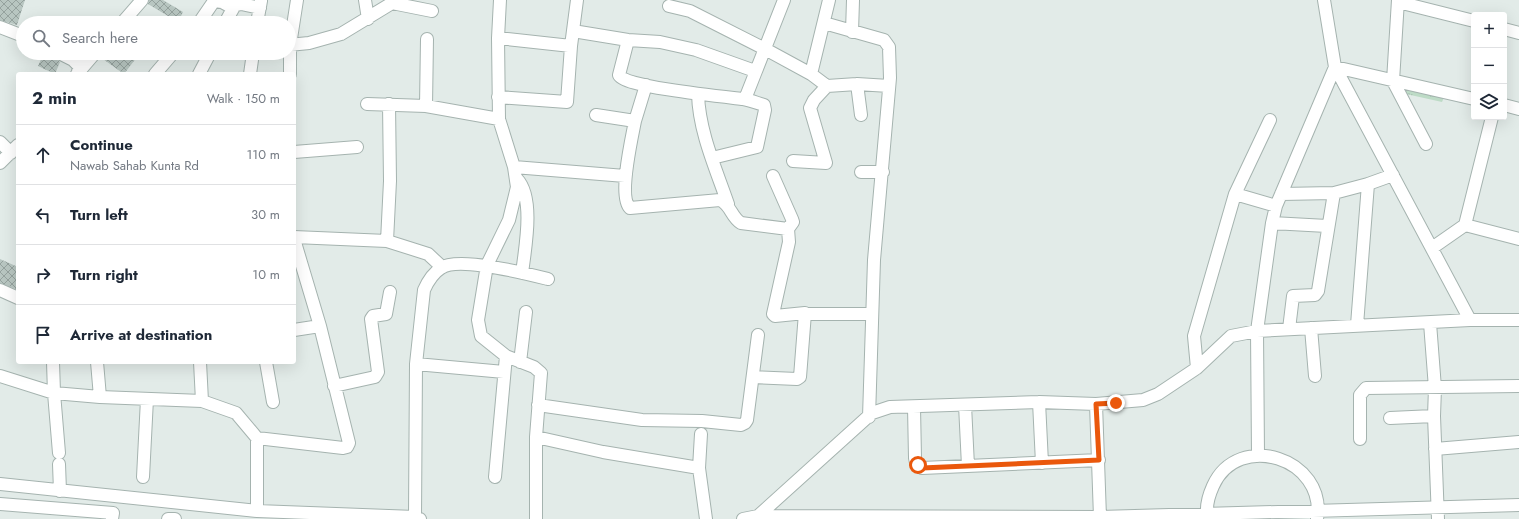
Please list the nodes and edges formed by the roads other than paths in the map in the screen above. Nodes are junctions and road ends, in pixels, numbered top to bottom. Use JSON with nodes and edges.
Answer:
{"nodes":[{"id":1,"x":142,"y":0,"type":"edge"},
{"id":2,"x":297,"y":0,"type":"edge"},
{"id":3,"x":365,"y":0,"type":"edge"},
{"id":4,"x":500,"y":0,"type":"edge"},
{"id":5,"x":577,"y":0,"type":"edge"},
{"id":6,"x":784,"y":0,"type":"edge"},
{"id":7,"x":829,"y":0,"type":"edge"},
{"id":8,"x":853,"y":0,"type":"edge"},
{"id":9,"x":1324,"y":0,"type":"edge"},
{"id":10,"x":1398,"y":1,"type":"edge"},
{"id":11,"x":260,"y":4,"type":"edge"},
{"id":12,"x":669,"y":6,"type":"dead end"},
{"id":13,"x":233,"y":8,"type":"junction"},
{"id":14,"x":432,"y":11,"type":"dead end"},
{"id":15,"x":128,"y":16,"type":"edge"},
{"id":16,"x":204,"y":16,"type":"edge"},
{"id":17,"x":229,"y":16,"type":"edge"},
{"id":18,"x":258,"y":16,"type":"edge"},
{"id":19,"x":295,"y":16,"type":"edge"},
{"id":20,"x":368,"y":19,"type":"junction"},
{"id":21,"x":1471,"y":20,"type":"edge"},
{"id":22,"x":824,"y":23,"type":"junction"},
{"id":23,"x":0,"y":27,"type":"edge"},
{"id":24,"x":1507,"y":30,"type":"edge"},
{"id":25,"x":573,"y":31,"type":"junction"},
{"id":26,"x":852,"y":32,"type":"junction"},
{"id":27,"x":16,"y":33,"type":"edge"},
{"id":28,"x":1519,"y":33,"type":"edge"},
{"id":29,"x":498,"y":38,"type":"junction"},
{"id":30,"x":427,"y":39,"type":"dead end"},
{"id":31,"x":628,"y":40,"type":"junction"},
{"id":32,"x":296,"y":44,"type":"edge"},
{"id":33,"x":571,"y":46,"type":"junction"},
{"id":34,"x":765,"y":49,"type":"junction"},
{"id":35,"x":73,"y":60,"type":"edge"},
{"id":36,"x":90,"y":60,"type":"edge"},
{"id":37,"x":167,"y":60,"type":"edge"},
{"id":38,"x":206,"y":60,"type":"edge"},
{"id":39,"x":252,"y":60,"type":"edge"},
{"id":40,"x":290,"y":60,"type":"edge"},
{"id":41,"x":1335,"y":66,"type":"junction"},
{"id":42,"x":755,"y":71,"type":"junction"},
{"id":43,"x":79,"y":72,"type":"edge"},
{"id":44,"x":80,"y":72,"type":"edge"},
{"id":45,"x":157,"y":72,"type":"edge"},
{"id":46,"x":200,"y":72,"type":"edge"},
{"id":47,"x":250,"y":72,"type":"edge"},
{"id":48,"x":290,"y":72,"type":"edge"},
{"id":49,"x":811,"y":74,"type":"junction"},
{"id":50,"x":1393,"y":81,"type":"junction"},
{"id":51,"x":857,"y":84,"type":"junction"},
{"id":52,"x":646,"y":85,"type":"junction"},
{"id":53,"x":827,"y":86,"type":"junction"},
{"id":54,"x":889,"y":86,"type":"junction"},
{"id":55,"x":698,"y":94,"type":"junction"},
{"id":56,"x":498,"y":97,"type":"junction"},
{"id":57,"x":1471,"y":98,"type":"edge"},
{"id":58,"x":745,"y":99,"type":"junction"},
{"id":59,"x":367,"y":104,"type":"dead end"},
{"id":60,"x":389,"y":104,"type":"junction"},
{"id":61,"x":426,"y":106,"type":"junction"},
{"id":62,"x":1507,"y":106,"type":"edge"},
{"id":63,"x":1519,"y":109,"type":"edge"},
{"id":64,"x":596,"y":115,"type":"dead end"},
{"id":65,"x":861,"y":115,"type":"dead end"},
{"id":66,"x":499,"y":119,"type":"junction"},
{"id":67,"x":1270,"y":120,"type":"dead end"},
{"id":68,"x":1491,"y":120,"type":"edge"},
{"id":69,"x":635,"y":121,"type":"junction"},
{"id":70,"x":0,"y":142,"type":"edge"},
{"id":71,"x":1426,"y":144,"type":"dead end"},
{"id":72,"x":357,"y":147,"type":"dead end"},
{"id":73,"x":14,"y":149,"type":"edge"},
{"id":74,"x":296,"y":152,"type":"edge"},
{"id":75,"x":712,"y":158,"type":"junction"},
{"id":76,"x":793,"y":161,"type":"dead end"},
{"id":77,"x":0,"y":163,"type":"edge"},
{"id":78,"x":515,"y":172,"type":"junction"},
{"id":79,"x":862,"y":172,"type":"dead end"},
{"id":80,"x":883,"y":172,"type":"junction"},
{"id":81,"x":1393,"y":175,"type":"junction"},
{"id":82,"x":625,"y":176,"type":"junction"},
{"id":83,"x":773,"y":176,"type":"dead end"},
{"id":84,"x":1368,"y":184,"type":"junction"},
{"id":85,"x":1334,"y":193,"type":"junction"},
{"id":86,"x":1235,"y":194,"type":"junction"},
{"id":87,"x":1281,"y":194,"type":"junction"},
{"id":88,"x":728,"y":204,"type":"junction"},
{"id":89,"x":1276,"y":206,"type":"junction"},
{"id":90,"x":1272,"y":223,"type":"junction"},
{"id":91,"x":1465,"y":225,"type":"junction"},
{"id":92,"x":1327,"y":226,"type":"junction"},
{"id":93,"x":788,"y":229,"type":"junction"},
{"id":94,"x":296,"y":238,"type":"edge"},
{"id":95,"x":1519,"y":239,"type":"edge"},
{"id":96,"x":387,"y":241,"type":"junction"},
{"id":97,"x":1432,"y":248,"type":"junction"},
{"id":98,"x":297,"y":257,"type":"edge"},
{"id":99,"x":486,"y":265,"type":"junction"},
{"id":100,"x":442,"y":267,"type":"junction"},
{"id":101,"x":522,"y":273,"type":"junction"},
{"id":102,"x":548,"y":279,"type":"dead end"},
{"id":103,"x":0,"y":290,"type":"edge"},
{"id":104,"x":390,"y":292,"type":"dead end"},
{"id":105,"x":16,"y":297,"type":"edge"},
{"id":106,"x":526,"y":312,"type":"dead end"},
{"id":107,"x":806,"y":314,"type":"junction"},
{"id":108,"x":872,"y":314,"type":"junction"},
{"id":109,"x":1470,"y":320,"type":"junction"},
{"id":110,"x":1519,"y":320,"type":"edge"},
{"id":111,"x":1430,"y":322,"type":"junction"},
{"id":112,"x":1357,"y":325,"type":"junction"},
{"id":113,"x":320,"y":326,"type":"junction"},
{"id":114,"x":1312,"y":328,"type":"junction"},
{"id":115,"x":1289,"y":329,"type":"junction"},
{"id":116,"x":296,"y":330,"type":"edge"},
{"id":117,"x":1257,"y":331,"type":"junction"},
{"id":118,"x":758,"y":335,"type":"dead end"},
{"id":119,"x":506,"y":356,"type":"junction"},
{"id":120,"x":520,"y":362,"type":"junction"},
{"id":121,"x":53,"y":364,"type":"edge"},
{"id":122,"x":97,"y":364,"type":"edge"},
{"id":123,"x":200,"y":364,"type":"edge"},
{"id":124,"x":266,"y":364,"type":"edge"},
{"id":125,"x":416,"y":364,"type":"junction"},
{"id":126,"x":1197,"y":368,"type":"junction"},
{"id":127,"x":504,"y":372,"type":"junction"},
{"id":128,"x":0,"y":376,"type":"edge"},
{"id":129,"x":1315,"y":376,"type":"dead end"},
{"id":130,"x":753,"y":377,"type":"junction"},
{"id":131,"x":334,"y":386,"type":"junction"},
{"id":132,"x":1519,"y":386,"type":"edge"},
{"id":133,"x":1435,"y":388,"type":"junction"},
{"id":134,"x":54,"y":393,"type":"junction"},
{"id":135,"x":100,"y":397,"type":"junction"},
{"id":136,"x":147,"y":399,"type":"junction"},
{"id":137,"x":202,"y":401,"type":"junction"},
{"id":138,"x":272,"y":402,"type":"dead end"},
{"id":139,"x":1039,"y":402,"type":"junction"},
{"id":140,"x":1096,"y":404,"type":"junction"},
{"id":141,"x":538,"y":405,"type":"junction"},
{"id":142,"x":965,"y":405,"type":"junction"},
{"id":143,"x":914,"y":407,"type":"junction"},
{"id":144,"x":1434,"y":416,"type":"junction"},
{"id":145,"x":869,"y":417,"type":"junction"},
{"id":146,"x":1390,"y":418,"type":"dead end"},
{"id":147,"x":701,"y":434,"type":"dead end"},
{"id":148,"x":536,"y":436,"type":"junction"},
{"id":149,"x":257,"y":438,"type":"junction"},
{"id":150,"x":1360,"y":439,"type":"dead end"},
{"id":151,"x":1519,"y":442,"type":"edge"},
{"id":152,"x":1436,"y":449,"type":"junction"},
{"id":153,"x":1258,"y":455,"type":"junction"},
{"id":154,"x":1099,"y":460,"type":"junction"},
{"id":155,"x":1042,"y":463,"type":"junction"},
{"id":156,"x":968,"y":466,"type":"junction"},
{"id":157,"x":699,"y":468,"type":"junction"},
{"id":158,"x":143,"y":477,"type":"dead end"},
{"id":159,"x":495,"y":477,"type":"dead end"},
{"id":160,"x":0,"y":484,"type":"edge"},
{"id":161,"x":60,"y":491,"type":"junction"},
{"id":162,"x":0,"y":504,"type":"edge"},
{"id":163,"x":1519,"y":505,"type":"edge"},
{"id":164,"x":219,"y":513,"type":"edge"},
{"id":165,"x":1438,"y":513,"type":"edge"},
{"id":166,"x":265,"y":514,"type":"edge"},
{"id":167,"x":1317,"y":515,"type":"edge"},
{"id":168,"x":316,"y":516,"type":"edge"},
{"id":169,"x":758,"y":516,"type":"junction"},
{"id":170,"x":1207,"y":516,"type":"edge"},
{"id":171,"x":361,"y":517,"type":"edge"},
{"id":172,"x":1108,"y":517,"type":"edge"},
{"id":173,"x":417,"y":518,"type":"edge"},
{"id":174,"x":112,"y":519,"type":"edge"},
{"id":175,"x":168,"y":519,"type":"edge"},
{"id":176,"x":175,"y":519,"type":"edge"},
{"id":177,"x":536,"y":519,"type":"edge"},
{"id":178,"x":706,"y":519,"type":"edge"},
{"id":179,"x":743,"y":519,"type":"edge"}],
"edges":[{"from":1,"to":15,"type":"street"},
{"from":2,"to":19,"type":"street"},
{"from":3,"to":20,"type":"street"},
{"from":4,"to":29,"type":"street"},
{"from":5,"to":25,"type":"street"},
{"from":6,"to":34,"type":"street"},
{"from":7,"to":22,"type":"street"},
{"from":8,"to":26,"type":"street"},
{"from":9,"to":41,"type":"street"},
{"from":10,"to":21,"type":"street"},
{"from":10,"to":50,"type":"street"},
{"from":11,"to":13,"type":"street"},
{"from":11,"to":18,"type":"street"},
{"from":12,"to":34,"type":"street"},
{"from":13,"to":16,"type":"street"},
{"from":13,"to":17,"type":"street"},
{"from":14,"to":20,"type":"street"},
{"from":20,"to":32,"type":"street"},
{"from":22,"to":26,"type":"street"},
{"from":22,"to":49,"type":"street"},
{"from":23,"to":27,"type":"street"},
{"from":24,"to":28,"type":"street"},
{"from":25,"to":31,"type":"street"},
{"from":25,"to":33,"type":"street"},
{"from":26,"to":54,"type":"street"},
{"from":29,"to":33,"type":"street"},
{"from":29,"to":56,"type":"street"},
{"from":30,"to":61,"type":"street"},
{"from":31,"to":42,"type":"street"},
{"from":31,"to":52,"type":"street"},
{"from":33,"to":56,"type":"street"},
{"from":34,"to":42,"type":"street"},
{"from":34,"to":49,"type":"street"},
{"from":35,"to":43,"type":"street"},
{"from":36,"to":44,"type":"street"},
{"from":37,"to":45,"type":"street"},
{"from":38,"to":46,"type":"street"},
{"from":39,"to":47,"type":"street"},
{"from":40,"to":48,"type":"street"},
{"from":41,"to":50,"type":"street"},
{"from":41,"to":81,"type":"street"},
{"from":41,"to":87,"type":"street"},
{"from":42,"to":58,"type":"street"},
{"from":49,"to":53,"type":"street"},
{"from":50,"to":57,"type":"street"},
{"from":50,"to":71,"type":"street"},
{"from":51,"to":53,"type":"street"},
{"from":51,"to":54,"type":"street"},
{"from":51,"to":65,"type":"street"},
{"from":52,"to":55,"type":"street"},
{"from":52,"to":69,"type":"street"},
{"from":53,"to":76,"type":"street"},
{"from":54,"to":80,"type":"street"},
{"from":55,"to":58,"type":"street"},
{"from":55,"to":75,"type":"street"},
{"from":56,"to":66,"type":"street"},
{"from":58,"to":75,"type":"street"},
{"from":59,"to":60,"type":"street"},
{"from":60,"to":61,"type":"street"},
{"from":60,"to":96,"type":"street"},
{"from":61,"to":66,"type":"street"},
{"from":62,"to":63,"type":"street"},
{"from":64,"to":69,"type":"street"},
{"from":66,"to":78,"type":"street"},
{"from":67,"to":86,"type":"street"},
{"from":68,"to":91,"type":"street"},
{"from":69,"to":82,"type":"street"},
{"from":70,"to":73,"type":"street"},
{"from":72,"to":74,"type":"street"},
{"from":73,"to":77,"type":"street"},
{"from":75,"to":88,"type":"street"},
{"from":78,"to":82,"type":"street"},
{"from":78,"to":99,"type":"street"},
{"from":78,"to":101,"type":"street"},
{"from":79,"to":80,"type":"street"},
{"from":80,"to":108,"type":"street"},
{"from":81,"to":84,"type":"street"},
{"from":81,"to":97,"type":"street"},
{"from":82,"to":88,"type":"street"},
{"from":83,"to":93,"type":"street"},
{"from":84,"to":85,"type":"street"},
{"from":84,"to":112,"type":"street"},
{"from":85,"to":87,"type":"street"},
{"from":85,"to":92,"type":"street"},
{"from":86,"to":89,"type":"street"},
{"from":86,"to":126,"type":"street"},
{"from":87,"to":89,"type":"street"},
{"from":88,"to":93,"type":"street"},
{"from":89,"to":90,"type":"street"},
{"from":90,"to":92,"type":"street"},
{"from":90,"to":117,"type":"street"},
{"from":91,"to":95,"type":"street"},
{"from":91,"to":97,"type":"street"},
{"from":92,"to":115,"type":"street"},
{"from":93,"to":107,"type":"street"},
{"from":94,"to":96,"type":"street"},
{"from":96,"to":100,"type":"street"},
{"from":97,"to":109,"type":"street"},
{"from":98,"to":113,"type":"street"},
{"from":99,"to":100,"type":"street"},
{"from":99,"to":101,"type":"street"},
{"from":99,"to":119,"type":"street"},
{"from":100,"to":125,"type":"street"},
{"from":101,"to":102,"type":"street"},
{"from":103,"to":105,"type":"street"},
{"from":104,"to":131,"type":"street"},
{"from":106,"to":120,"type":"street"},
{"from":107,"to":108,"type":"street"},
{"from":107,"to":130,"type":"street"},
{"from":108,"to":145,"type":"street"},
{"from":109,"to":110,"type":"street"},
{"from":109,"to":111,"type":"street"},
{"from":111,"to":112,"type":"street"},
{"from":111,"to":133,"type":"street"},
{"from":112,"to":114,"type":"street"},
{"from":113,"to":116,"type":"street"},
{"from":113,"to":131,"type":"street"},
{"from":114,"to":115,"type":"street"},
{"from":114,"to":129,"type":"street"},
{"from":115,"to":117,"type":"street"},
{"from":117,"to":126,"type":"street"},
{"from":117,"to":153,"type":"street"},
{"from":118,"to":130,"type":"street"},
{"from":119,"to":120,"type":"street"},
{"from":119,"to":127,"type":"street"},
{"from":120,"to":141,"type":"street"},
{"from":121,"to":134,"type":"street"},
{"from":122,"to":135,"type":"street"},
{"from":123,"to":137,"type":"street"},
{"from":124,"to":138,"type":"street"},
{"from":125,"to":127,"type":"street"},
{"from":125,"to":173,"type":"street"},
{"from":126,"to":140,"type":"street"},
{"from":127,"to":159,"type":"street"},
{"from":128,"to":134,"type":"street"},
{"from":130,"to":141,"type":"street"},
{"from":131,"to":149,"type":"street"},
{"from":132,"to":133,"type":"street"},
{"from":133,"to":144,"type":"street"},
{"from":133,"to":150,"type":"street"},
{"from":134,"to":135,"type":"street"},
{"from":134,"to":161,"type":"street"},
{"from":135,"to":136,"type":"street"},
{"from":136,"to":137,"type":"street"},
{"from":136,"to":158,"type":"street"},
{"from":137,"to":149,"type":"street"},
{"from":139,"to":140,"type":"street"},
{"from":139,"to":142,"type":"street"},
{"from":139,"to":155,"type":"street"},
{"from":140,"to":154,"type":"street"},
{"from":141,"to":148,"type":"street"},
{"from":142,"to":143,"type":"street"},
{"from":142,"to":156,"type":"street"},
{"from":143,"to":145,"type":"street"},
{"from":143,"to":156,"type":"street"},
{"from":144,"to":146,"type":"street"},
{"from":144,"to":152,"type":"street"},
{"from":145,"to":169,"type":"street"},
{"from":147,"to":157,"type":"street"},
{"from":148,"to":157,"type":"street"},
{"from":148,"to":177,"type":"street"},
{"from":149,"to":166,"type":"street"},
{"from":151,"to":152,"type":"street"},
{"from":152,"to":165,"type":"street"},
{"from":153,"to":167,"type":"street"},
{"from":153,"to":170,"type":"street"},
{"from":154,"to":155,"type":"street"},
{"from":154,"to":172,"type":"street"},
{"from":155,"to":156,"type":"street"},
{"from":157,"to":178,"type":"street"},
{"from":160,"to":161,"type":"street"},
{"from":161,"to":164,"type":"street"},
{"from":162,"to":174,"type":"street"},
{"from":163,"to":165,"type":"street"},
{"from":164,"to":166,"type":"street"},
{"from":165,"to":167,"type":"street"},
{"from":166,"to":168,"type":"street"},
{"from":167,"to":170,"type":"street"},
{"from":168,"to":171,"type":"street"},
{"from":169,"to":172,"type":"street"},
{"from":169,"to":179,"type":"street"},
{"from":170,"to":172,"type":"street"},
{"from":171,"to":173,"type":"street"},
{"from":175,"to":176,"type":"street"}]}
